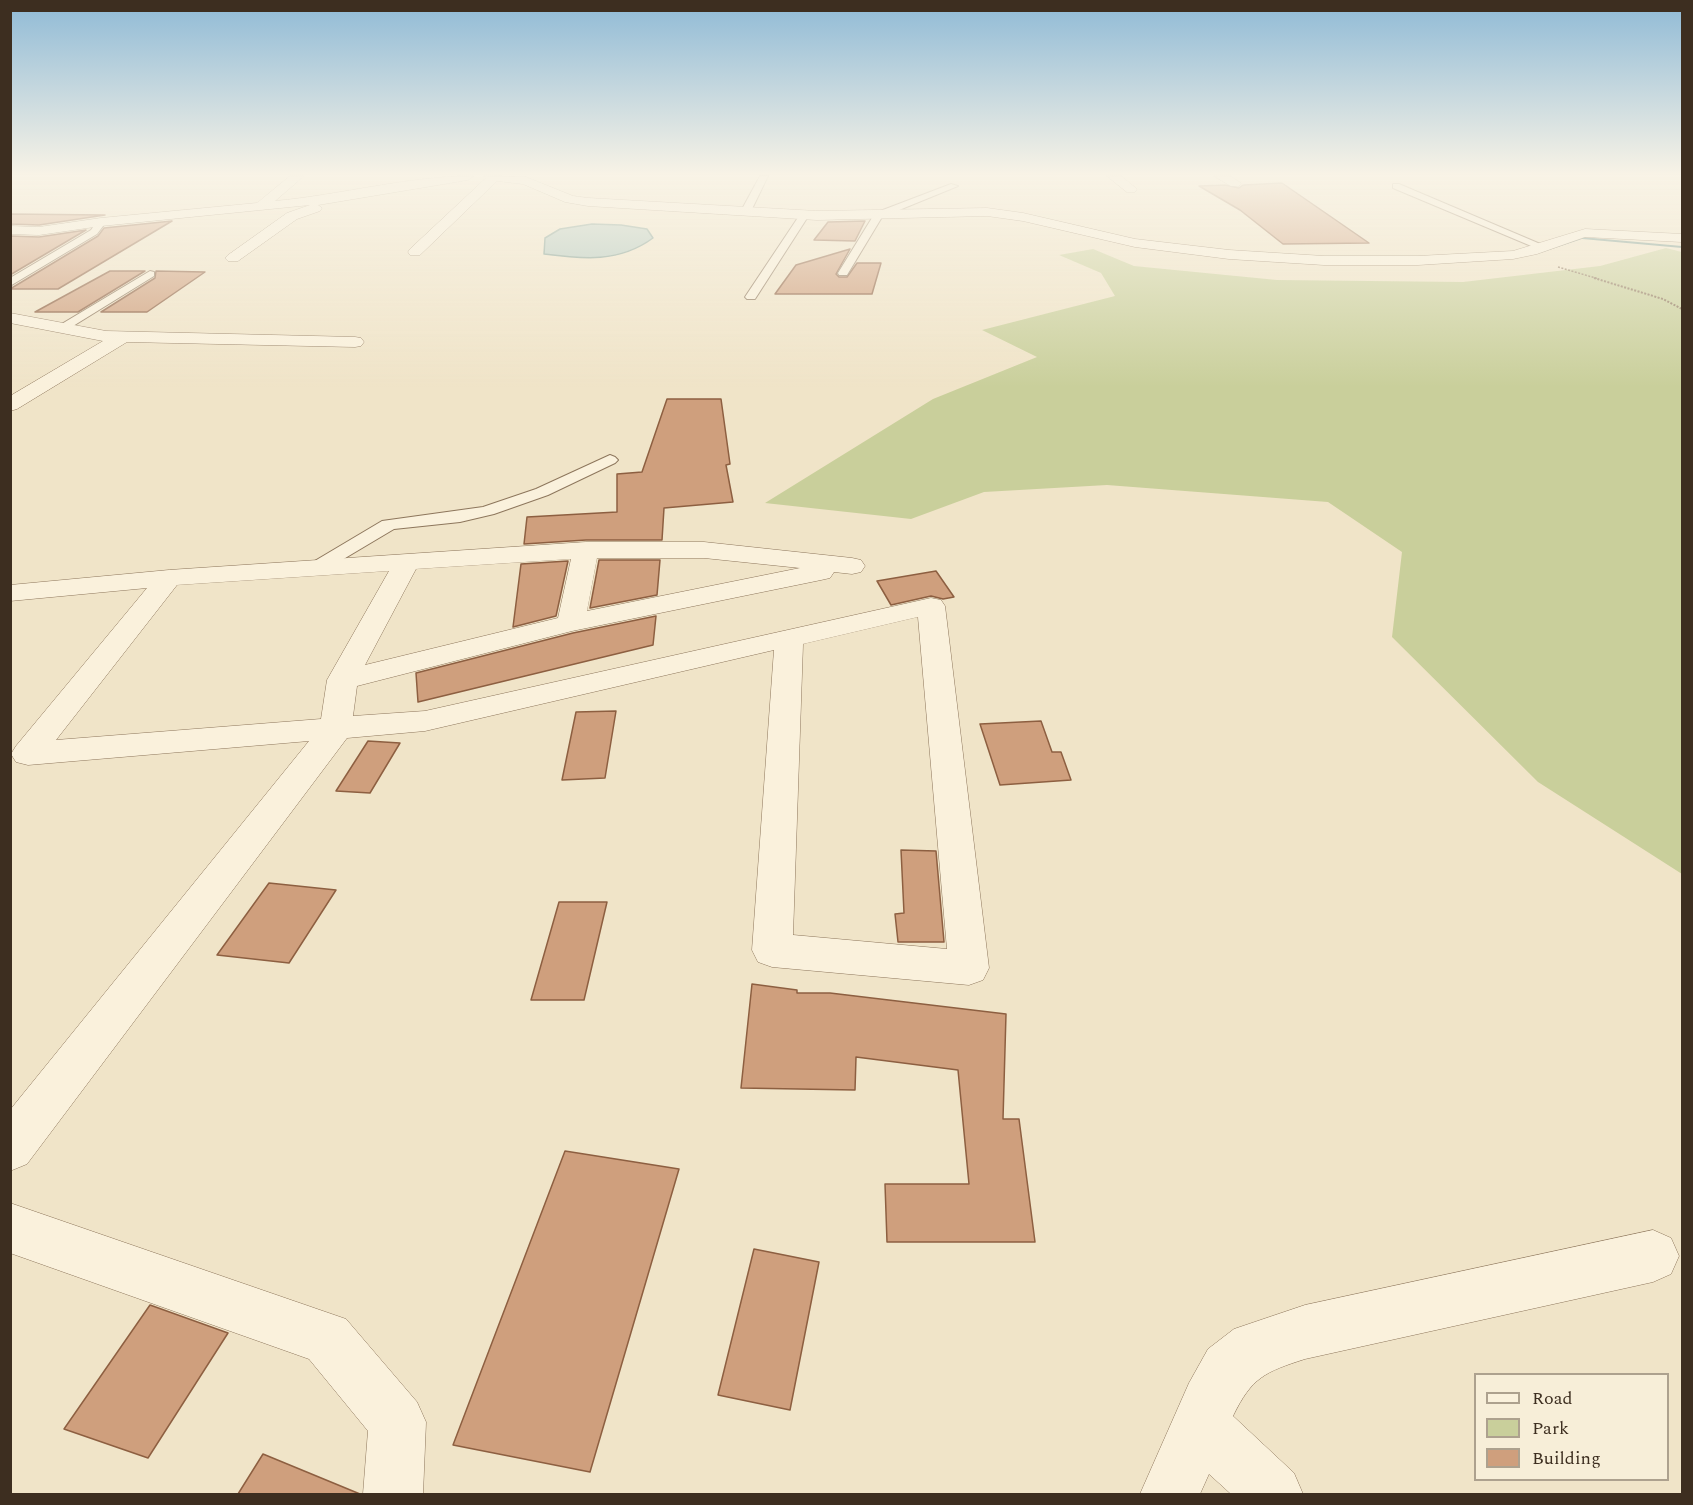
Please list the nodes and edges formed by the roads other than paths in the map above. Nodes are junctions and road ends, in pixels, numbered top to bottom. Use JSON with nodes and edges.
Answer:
{"nodes":[{"id":1,"x":71,"y":246,"type":"edge"},
{"id":2,"x":250,"y":246,"type":"edge"},
{"id":3,"x":421,"y":246,"type":"edge"},
{"id":4,"x":784,"y":246,"type":"edge"},
{"id":5,"x":859,"y":246,"type":"edge"},
{"id":6,"x":1164,"y":246,"type":"edge"},
{"id":7,"x":1540,"y":246,"type":"edge"},
{"id":8,"x":415,"y":252,"type":"dead end"},
{"id":9,"x":233,"y":258,"type":"dead end"},
{"id":10,"x":843,"y":273,"type":"dead end"},
{"id":11,"x":150,"y":274,"type":"dead end"},
{"id":12,"x":10,"y":283,"type":"edge"},
{"id":13,"x":751,"y":297,"type":"dead end"},
{"id":14,"x":10,"y":318,"type":"edge"},
{"id":15,"x":61,"y":328,"type":"junction"},
{"id":16,"x":124,"y":336,"type":"junction"},
{"id":17,"x":355,"y":342,"type":"dead end"},
{"id":18,"x":15,"y":399,"type":"edge"},
{"id":19,"x":610,"y":459,"type":"dead end"},
{"id":20,"x":586,"y":550,"type":"junction"},
{"id":21,"x":406,"y":564,"type":"junction"},
{"id":22,"x":314,"y":569,"type":"junction"},
{"id":23,"x":169,"y":578,"type":"junction"},
{"id":24,"x":10,"y":593,"type":"edge"},
{"id":25,"x":571,"y":623,"type":"junction"},
{"id":26,"x":789,"y":638,"type":"junction"},
{"id":27,"x":342,"y":680,"type":"junction"},
{"id":28,"x":336,"y":730,"type":"junction"},
{"id":29,"x":10,"y":1148,"type":"edge"},
{"id":30,"x":10,"y":1228,"type":"edge"},
{"id":31,"x":1653,"y":1256,"type":"dead end"},
{"id":32,"x":1201,"y":1426,"type":"junction"},
{"id":33,"x":393,"y":1494,"type":"edge"},
{"id":34,"x":1170,"y":1494,"type":"edge"},
{"id":35,"x":1273,"y":1494,"type":"edge"}],
"edges":[{"from":1,"to":12,"type":"lane"},
{"from":2,"to":9,"type":"street"},
{"from":3,"to":8,"type":"street"},
{"from":4,"to":13,"type":"lane"},
{"from":5,"to":10,"type":"lane"},
{"from":6,"to":7,"type":"street"},
{"from":11,"to":15,"type":"lane"},
{"from":14,"to":15,"type":"street"},
{"from":15,"to":16,"type":"street"},
{"from":16,"to":17,"type":"street"},
{"from":16,"to":18,"type":"street"},
{"from":19,"to":22,"type":"lane"},
{"from":20,"to":21,"type":"street"},
{"from":20,"to":25,"type":"street"},
{"from":20,"to":25,"type":"street"},
{"from":21,"to":22,"type":"street"},
{"from":21,"to":27,"type":"street"},
{"from":22,"to":23,"type":"street"},
{"from":23,"to":24,"type":"street"},
{"from":23,"to":28,"type":"street"},
{"from":25,"to":27,"type":"street"},
{"from":26,"to":26,"type":"street"},
{"from":26,"to":28,"type":"street"},
{"from":27,"to":28,"type":"street"},
{"from":28,"to":29,"type":"street"},
{"from":30,"to":33,"type":"street"},
{"from":31,"to":32,"type":"street"},
{"from":32,"to":34,"type":"street"},
{"from":32,"to":35,"type":"street"}]}
